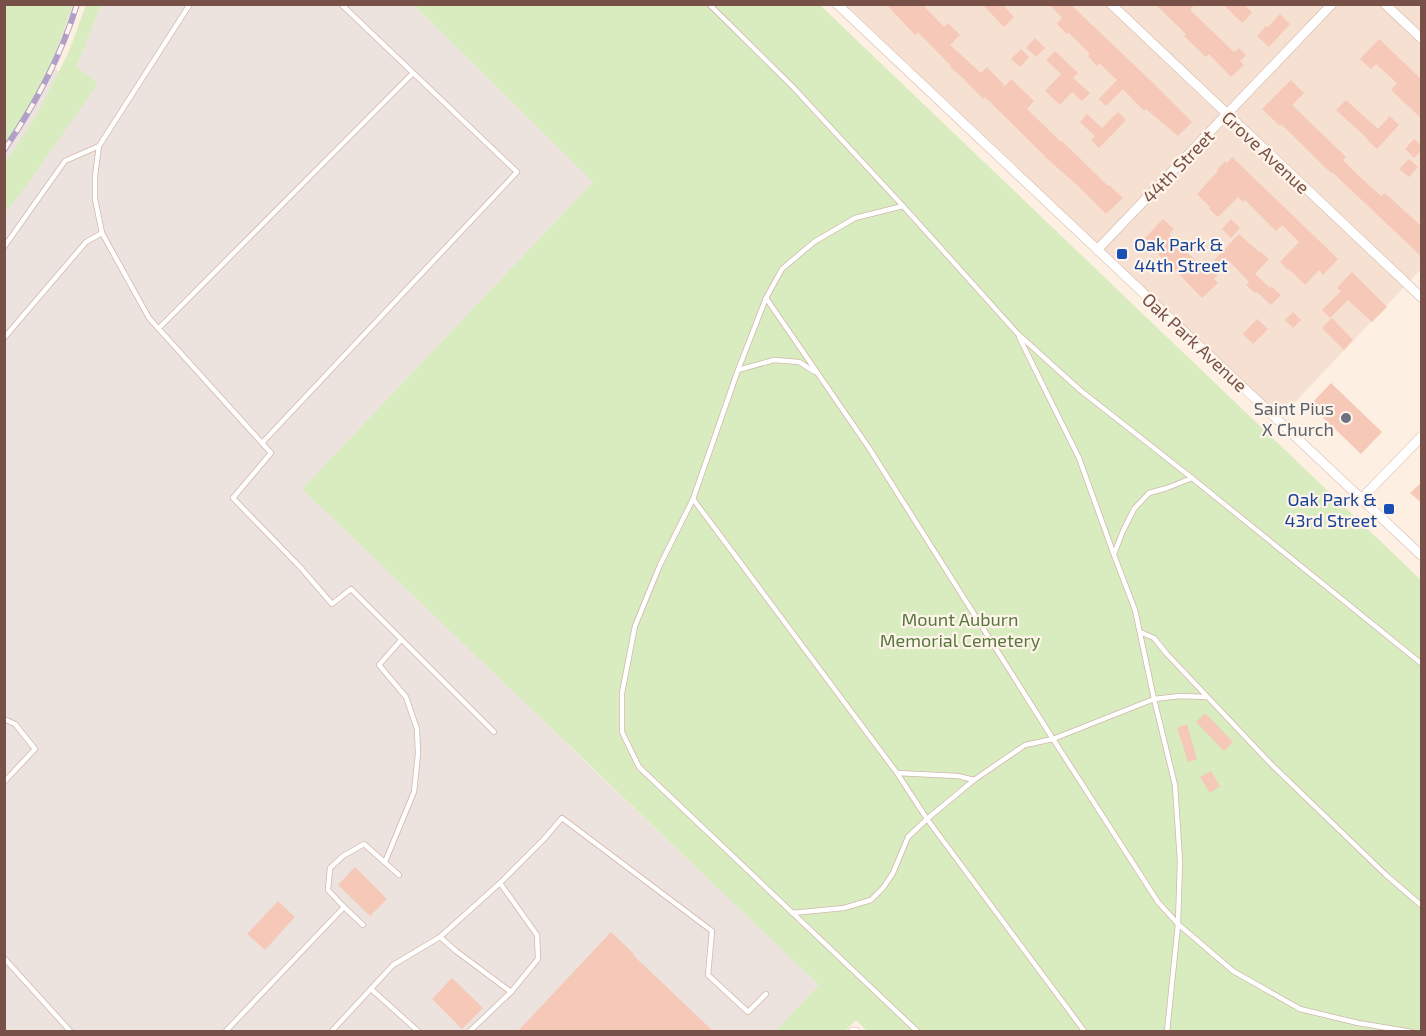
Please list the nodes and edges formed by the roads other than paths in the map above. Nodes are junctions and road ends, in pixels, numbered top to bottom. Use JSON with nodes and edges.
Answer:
{"nodes":[{"id":1,"x":190,"y":4,"type":"edge"},
{"id":2,"x":340,"y":4,"type":"edge"},
{"id":3,"x":709,"y":4,"type":"edge"},
{"id":4,"x":837,"y":4,"type":"edge"},
{"id":5,"x":1111,"y":4,"type":"edge"},
{"id":6,"x":1332,"y":4,"type":"edge"},
{"id":7,"x":1384,"y":4,"type":"edge"},
{"id":8,"x":1422,"y":39,"type":"edge"},
{"id":9,"x":413,"y":73,"type":"junction"},
{"id":10,"x":1227,"y":115,"type":"junction"},
{"id":11,"x":99,"y":146,"type":"junction"},
{"id":12,"x":903,"y":206,"type":"junction"},
{"id":13,"x":102,"y":233,"type":"junction"},
{"id":14,"x":4,"y":247,"type":"edge"},
{"id":15,"x":1097,"y":250,"type":"junction"},
{"id":16,"x":1419,"y":292,"type":"edge"},
{"id":17,"x":766,"y":298,"type":"junction"},
{"id":18,"x":159,"y":328,"type":"junction"},
{"id":19,"x":1018,"y":334,"type":"junction"},
{"id":20,"x":4,"y":338,"type":"edge"},
{"id":21,"x":738,"y":370,"type":"junction"},
{"id":22,"x":818,"y":375,"type":"junction"},
{"id":23,"x":1422,"y":436,"type":"edge"},
{"id":24,"x":262,"y":442,"type":"junction"},
{"id":25,"x":1192,"y":478,"type":"junction"},
{"id":26,"x":1361,"y":499,"type":"junction"},
{"id":27,"x":693,"y":500,"type":"junction"},
{"id":28,"x":1114,"y":555,"type":"junction"},
{"id":29,"x":1422,"y":556,"type":"edge"},
{"id":30,"x":1140,"y":632,"type":"junction"},
{"id":31,"x":401,"y":640,"type":"junction"},
{"id":32,"x":1422,"y":664,"type":"edge"},
{"id":33,"x":1207,"y":697,"type":"junction"},
{"id":34,"x":1154,"y":699,"type":"junction"},
{"id":35,"x":4,"y":718,"type":"edge"},
{"id":36,"x":494,"y":732,"type":"dead end"},
{"id":37,"x":1053,"y":739,"type":"junction"},
{"id":38,"x":897,"y":773,"type":"junction"},
{"id":39,"x":974,"y":780,"type":"junction"},
{"id":40,"x":4,"y":782,"type":"edge"},
{"id":41,"x":927,"y":819,"type":"junction"},
{"id":42,"x":385,"y":862,"type":"junction"},
{"id":43,"x":399,"y":875,"type":"dead end"},
{"id":44,"x":500,"y":882,"type":"junction"},
{"id":45,"x":1422,"y":906,"type":"edge"},
{"id":46,"x":345,"y":907,"type":"junction"},
{"id":47,"x":792,"y":913,"type":"junction"},
{"id":48,"x":1178,"y":924,"type":"junction"},
{"id":49,"x":363,"y":925,"type":"dead end"},
{"id":50,"x":440,"y":937,"type":"junction"},
{"id":51,"x":4,"y":958,"type":"edge"},
{"id":52,"x":371,"y":989,"type":"junction"},
{"id":53,"x":511,"y":992,"type":"junction"},
{"id":54,"x":766,"y":994,"type":"dead end"},
{"id":55,"x":71,"y":1032,"type":"edge"},
{"id":56,"x":225,"y":1032,"type":"edge"},
{"id":57,"x":331,"y":1032,"type":"edge"},
{"id":58,"x":419,"y":1032,"type":"edge"},
{"id":59,"x":469,"y":1032,"type":"edge"},
{"id":60,"x":918,"y":1032,"type":"edge"},
{"id":61,"x":1085,"y":1032,"type":"edge"},
{"id":62,"x":1167,"y":1032,"type":"edge"},
{"id":63,"x":1412,"y":1032,"type":"edge"}],
"edges":[{"from":1,"to":11,"type":"lane"},
{"from":2,"to":9,"type":"lane"},
{"from":3,"to":12,"type":"lane"},
{"from":4,"to":15,"type":"street","name":"Oak Park Avenue"},
{"from":5,"to":10,"type":"street","name":"Grove Avenue"},
{"from":6,"to":10,"type":"street","name":"44th Street"},
{"from":7,"to":8,"type":"street"},
{"from":9,"to":18,"type":"lane"},
{"from":9,"to":24,"type":"lane"},
{"from":10,"to":15,"type":"street","name":"44th Street"},
{"from":10,"to":16,"type":"street","name":"Grove Avenue"},
{"from":11,"to":13,"type":"lane"},
{"from":11,"to":14,"type":"lane"},
{"from":12,"to":17,"type":"lane"},
{"from":12,"to":19,"type":"lane"},
{"from":13,"to":18,"type":"lane"},
{"from":13,"to":20,"type":"lane"},
{"from":15,"to":26,"type":"street","name":"Oak Park Avenue"},
{"from":17,"to":21,"type":"lane"},
{"from":17,"to":22,"type":"lane"},
{"from":18,"to":24,"type":"lane"},
{"from":19,"to":25,"type":"lane"},
{"from":19,"to":28,"type":"lane"},
{"from":21,"to":22,"type":"lane"},
{"from":21,"to":27,"type":"lane"},
{"from":22,"to":37,"type":"lane"},
{"from":23,"to":26,"type":"street"},
{"from":24,"to":31,"type":"lane"},
{"from":25,"to":28,"type":"lane"},
{"from":25,"to":32,"type":"lane"},
{"from":26,"to":29,"type":"street","name":"Oak Park Avenue"},
{"from":27,"to":38,"type":"lane"},
{"from":27,"to":47,"type":"lane"},
{"from":28,"to":30,"type":"lane"},
{"from":30,"to":33,"type":"lane"},
{"from":30,"to":34,"type":"lane"},
{"from":31,"to":36,"type":"lane"},
{"from":31,"to":42,"type":"lane"},
{"from":33,"to":34,"type":"lane"},
{"from":33,"to":45,"type":"lane"},
{"from":34,"to":37,"type":"lane"},
{"from":34,"to":48,"type":"lane"},
{"from":35,"to":40,"type":"lane"},
{"from":37,"to":39,"type":"lane"},
{"from":37,"to":48,"type":"lane"},
{"from":38,"to":39,"type":"lane"},
{"from":38,"to":41,"type":"lane"},
{"from":39,"to":41,"type":"lane"},
{"from":41,"to":47,"type":"lane"},
{"from":41,"to":61,"type":"lane"},
{"from":42,"to":43,"type":"lane"},
{"from":42,"to":46,"type":"lane"},
{"from":44,"to":50,"type":"lane"},
{"from":44,"to":53,"type":"lane"},
{"from":44,"to":54,"type":"lane"},
{"from":46,"to":49,"type":"lane"},
{"from":46,"to":56,"type":"lane"},
{"from":47,"to":60,"type":"lane"},
{"from":48,"to":62,"type":"lane"},
{"from":48,"to":63,"type":"lane"},
{"from":50,"to":52,"type":"lane"},
{"from":50,"to":53,"type":"lane"},
{"from":51,"to":55,"type":"lane"},
{"from":52,"to":57,"type":"lane"},
{"from":52,"to":58,"type":"lane"},
{"from":53,"to":59,"type":"lane"}]}
